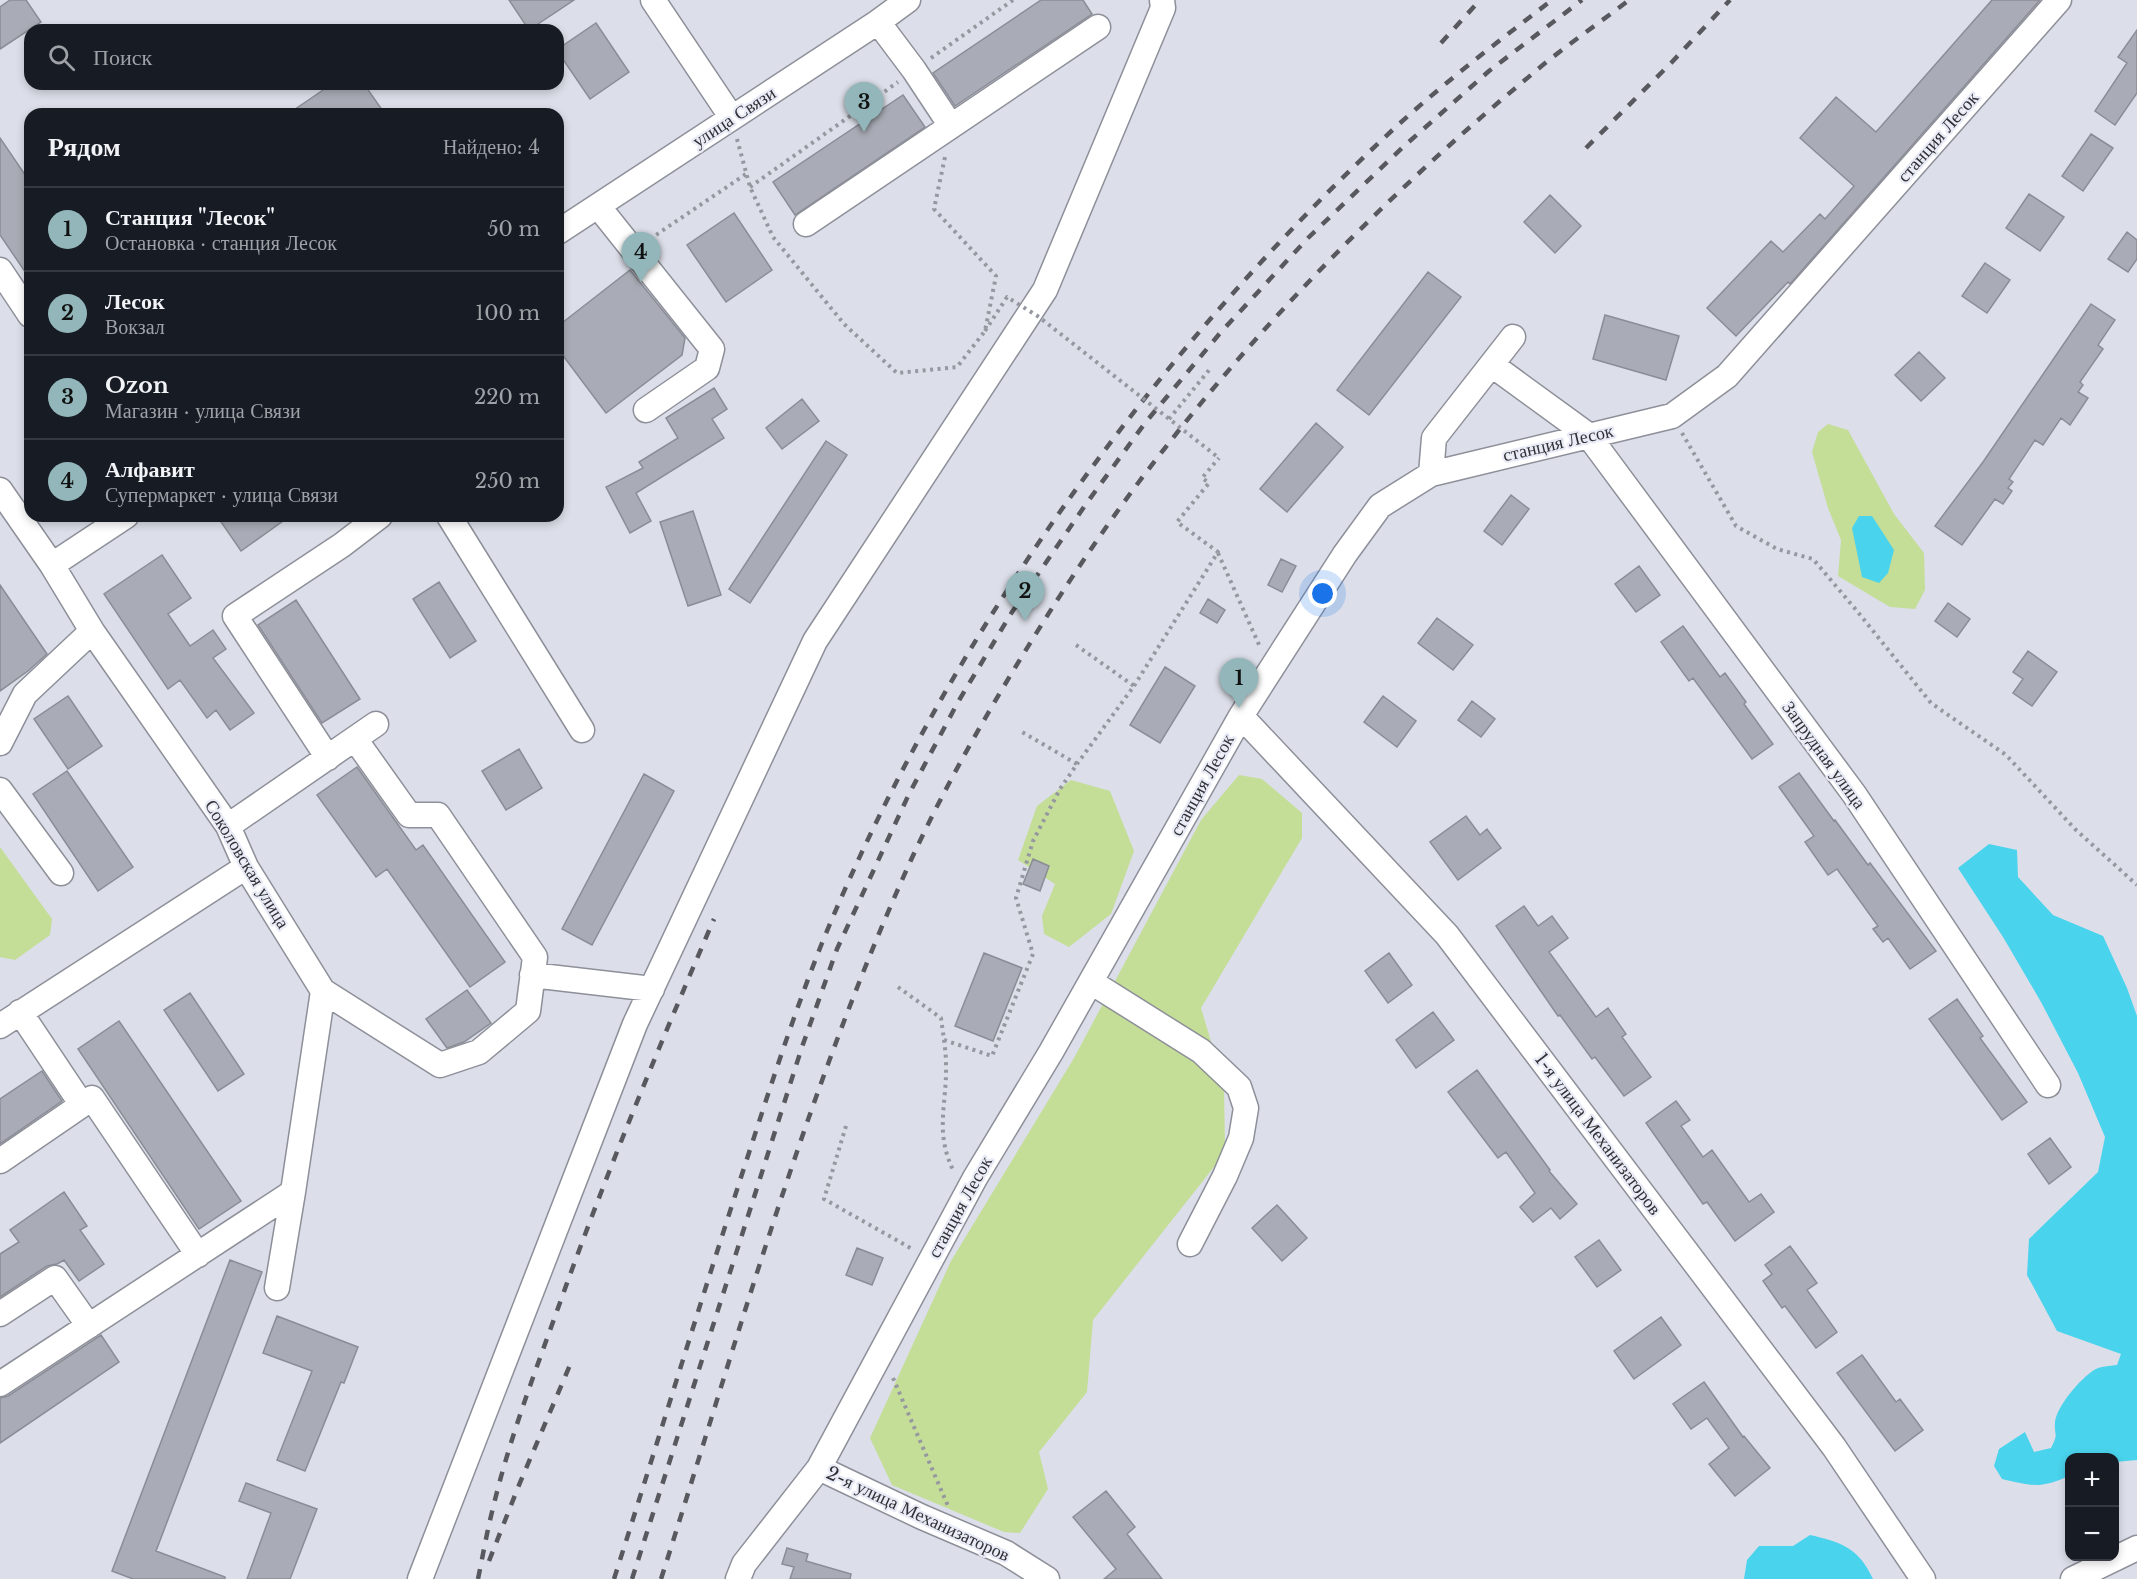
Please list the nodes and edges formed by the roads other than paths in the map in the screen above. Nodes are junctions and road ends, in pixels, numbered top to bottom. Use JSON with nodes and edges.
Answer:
{"nodes":[{"id":1,"x":653,"y":0,"type":"edge"},
{"id":2,"x":908,"y":0,"type":"edge"},
{"id":3,"x":1162,"y":0,"type":"edge"},
{"id":4,"x":2059,"y":0,"type":"edge"},
{"id":5,"x":878,"y":22,"type":"junction"},
{"id":6,"x":1098,"y":27,"type":"dead end"},
{"id":7,"x":732,"y":118,"type":"junction"},
{"id":8,"x":951,"y":126,"type":"junction"},
{"id":9,"x":598,"y":206,"type":"junction"},
{"id":10,"x":806,"y":224,"type":"dead end"},
{"id":11,"x":564,"y":228,"type":"edge"},
{"id":12,"x":0,"y":270,"type":"edge"},
{"id":13,"x":24,"y":306,"type":"edge"},
{"id":14,"x":1513,"y":337,"type":"dead end"},
{"id":15,"x":1492,"y":365,"type":"junction"},
{"id":16,"x":646,"y":410,"type":"dead end"},
{"id":17,"x":1588,"y":435,"type":"junction"},
{"id":18,"x":1431,"y":474,"type":"junction"},
{"id":19,"x":0,"y":490,"type":"edge"},
{"id":20,"x":117,"y":522,"type":"edge"},
{"id":21,"x":372,"y":522,"type":"edge"},
{"id":22,"x":453,"y":522,"type":"edge"},
{"id":23,"x":52,"y":565,"type":"junction"},
{"id":24,"x":93,"y":632,"type":"junction"},
{"id":25,"x":1241,"y":716,"type":"junction"},
{"id":26,"x":376,"y":724,"type":"dead end"},
{"id":27,"x":582,"y":730,"type":"dead end"},
{"id":28,"x":355,"y":739,"type":"junction"},
{"id":29,"x":0,"y":743,"type":"edge"},
{"id":30,"x":328,"y":758,"type":"junction"},
{"id":31,"x":0,"y":790,"type":"edge"},
{"id":32,"x":228,"y":826,"type":"junction"},
{"id":33,"x":246,"y":867,"type":"junction"},
{"id":34,"x":62,"y":873,"type":"dead end"},
{"id":35,"x":532,"y":975,"type":"junction"},
{"id":36,"x":1091,"y":982,"type":"junction"},
{"id":37,"x":652,"y":988,"type":"junction"},
{"id":38,"x":323,"y":991,"type":"junction"},
{"id":39,"x":20,"y":1012,"type":"junction"},
{"id":40,"x":0,"y":1026,"type":"edge"},
{"id":41,"x":2048,"y":1085,"type":"dead end"},
{"id":42,"x":82,"y":1105,"type":"junction"},
{"id":43,"x":0,"y":1161,"type":"edge"},
{"id":44,"x":293,"y":1192,"type":"junction"},
{"id":45,"x":1190,"y":1244,"type":"dead end"},
{"id":46,"x":198,"y":1255,"type":"junction"},
{"id":47,"x":277,"y":1288,"type":"dead end"},
{"id":48,"x":0,"y":1314,"type":"edge"},
{"id":49,"x":89,"y":1326,"type":"junction"},
{"id":50,"x":0,"y":1384,"type":"edge"},
{"id":51,"x":819,"y":1468,"type":"junction"},
{"id":52,"x":2137,"y":1548,"type":"edge"},
{"id":53,"x":420,"y":1579,"type":"edge"},
{"id":54,"x":738,"y":1579,"type":"edge"},
{"id":55,"x":1047,"y":1579,"type":"edge"},
{"id":56,"x":1923,"y":1579,"type":"edge"},
{"id":57,"x":2073,"y":1579,"type":"edge"}],
"edges":[{"from":1,"to":7,"type":"street"},
{"from":2,"to":5,"type":"street","name":"улица Связи"},
{"from":3,"to":37,"type":"street"},
{"from":4,"to":17,"type":"street","name":"станция Лесок"},
{"from":5,"to":7,"type":"street","name":"улица Связи"},
{"from":5,"to":8,"type":"street"},
{"from":6,"to":8,"type":"street"},
{"from":7,"to":9,"type":"street","name":"улица Связи"},
{"from":8,"to":10,"type":"street"},
{"from":9,"to":11,"type":"street","name":"улица Связи"},
{"from":9,"to":16,"type":"street"},
{"from":12,"to":13,"type":"street"},
{"from":14,"to":15,"type":"street"},
{"from":15,"to":17,"type":"street","name":"Запрудная улица"},
{"from":15,"to":18,"type":"street"},
{"from":17,"to":18,"type":"street","name":"станция Лесок"},
{"from":17,"to":41,"type":"street","name":"Запрудная улица"},
{"from":18,"to":25,"type":"street","name":"станция Лесок"},
{"from":19,"to":23,"type":"street","name":"Соколовская улица"},
{"from":20,"to":23,"type":"street"},
{"from":21,"to":30,"type":"street"},
{"from":22,"to":27,"type":"street"},
{"from":23,"to":24,"type":"street","name":"Соколовская улица"},
{"from":24,"to":29,"type":"street"},
{"from":24,"to":32,"type":"street","name":"Соколовская улица"},
{"from":25,"to":36,"type":"street","name":"станция Лесок"},
{"from":25,"to":56,"type":"street","name":"1-я улица Механизаторов"},
{"from":26,"to":28,"type":"street"},
{"from":28,"to":30,"type":"street"},
{"from":28,"to":35,"type":"street"},
{"from":30,"to":32,"type":"street"},
{"from":31,"to":34,"type":"street"},
{"from":32,"to":33,"type":"street","name":"Соколовская улица"},
{"from":33,"to":38,"type":"street","name":"Соколовская улица"},
{"from":33,"to":39,"type":"street"},
{"from":35,"to":37,"type":"street"},
{"from":35,"to":38,"type":"street"},
{"from":36,"to":45,"type":"street"},
{"from":36,"to":51,"type":"street","name":"станция Лесок"},
{"from":37,"to":53,"type":"street"},
{"from":38,"to":44,"type":"street"},
{"from":39,"to":40,"type":"street"},
{"from":39,"to":42,"type":"street"},
{"from":42,"to":43,"type":"street"},
{"from":42,"to":46,"type":"street"},
{"from":44,"to":46,"type":"street"},
{"from":44,"to":47,"type":"street"},
{"from":46,"to":49,"type":"street"},
{"from":48,"to":49,"type":"street"},
{"from":49,"to":50,"type":"street"},
{"from":51,"to":54,"type":"street","name":"станция Лесок"},
{"from":51,"to":55,"type":"street","name":"2-я улица Механизаторов"},
{"from":52,"to":57,"type":"street"}]}
